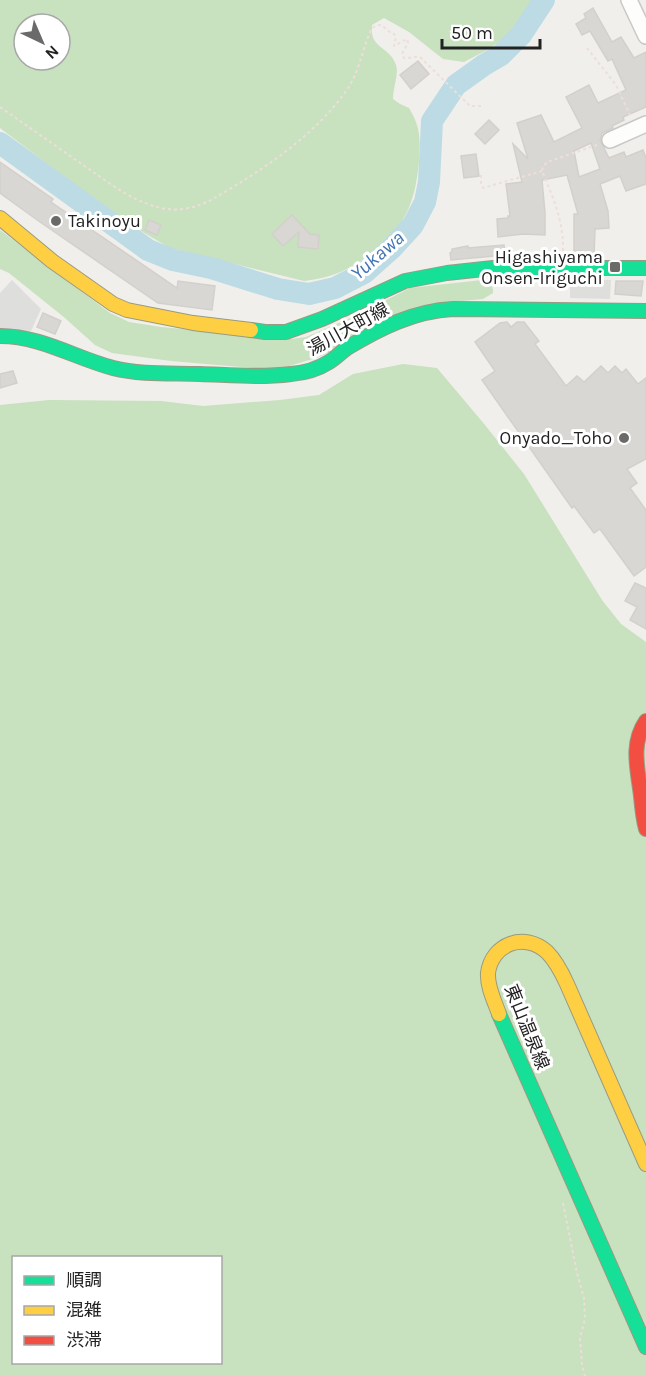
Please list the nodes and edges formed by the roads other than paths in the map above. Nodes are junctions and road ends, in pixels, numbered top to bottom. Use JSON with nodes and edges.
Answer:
{"nodes":[{"id":1,"x":629,"y":0,"type":"edge"},
{"id":2,"x":646,"y":36,"type":"edge"},
{"id":3,"x":643,"y":127,"type":"edge"},
{"id":4,"x":610,"y":140,"type":"road end"},
{"id":5,"x":0,"y":218,"type":"edge"},
{"id":6,"x":646,"y":268,"type":"edge"},
{"id":7,"x":646,"y":311,"type":"edge"},
{"id":8,"x":0,"y":336,"type":"edge"},
{"id":9,"x":646,"y":721,"type":"edge"},
{"id":10,"x":646,"y":829,"type":"edge"},
{"id":11,"x":646,"y":1164,"type":"edge"},
{"id":12,"x":646,"y":1347,"type":"edge"}],
"edges":[{"from":1,"to":2,"type":"street"},
{"from":3,"to":4,"type":"street"},
{"from":5,"to":6,"type":"main road"},
{"from":7,"to":8,"type":"main road","name":"湯川大町線"},
{"from":9,"to":10,"type":"main road"},
{"from":11,"to":12,"type":"main road","name":"東山温泉線"}]}
